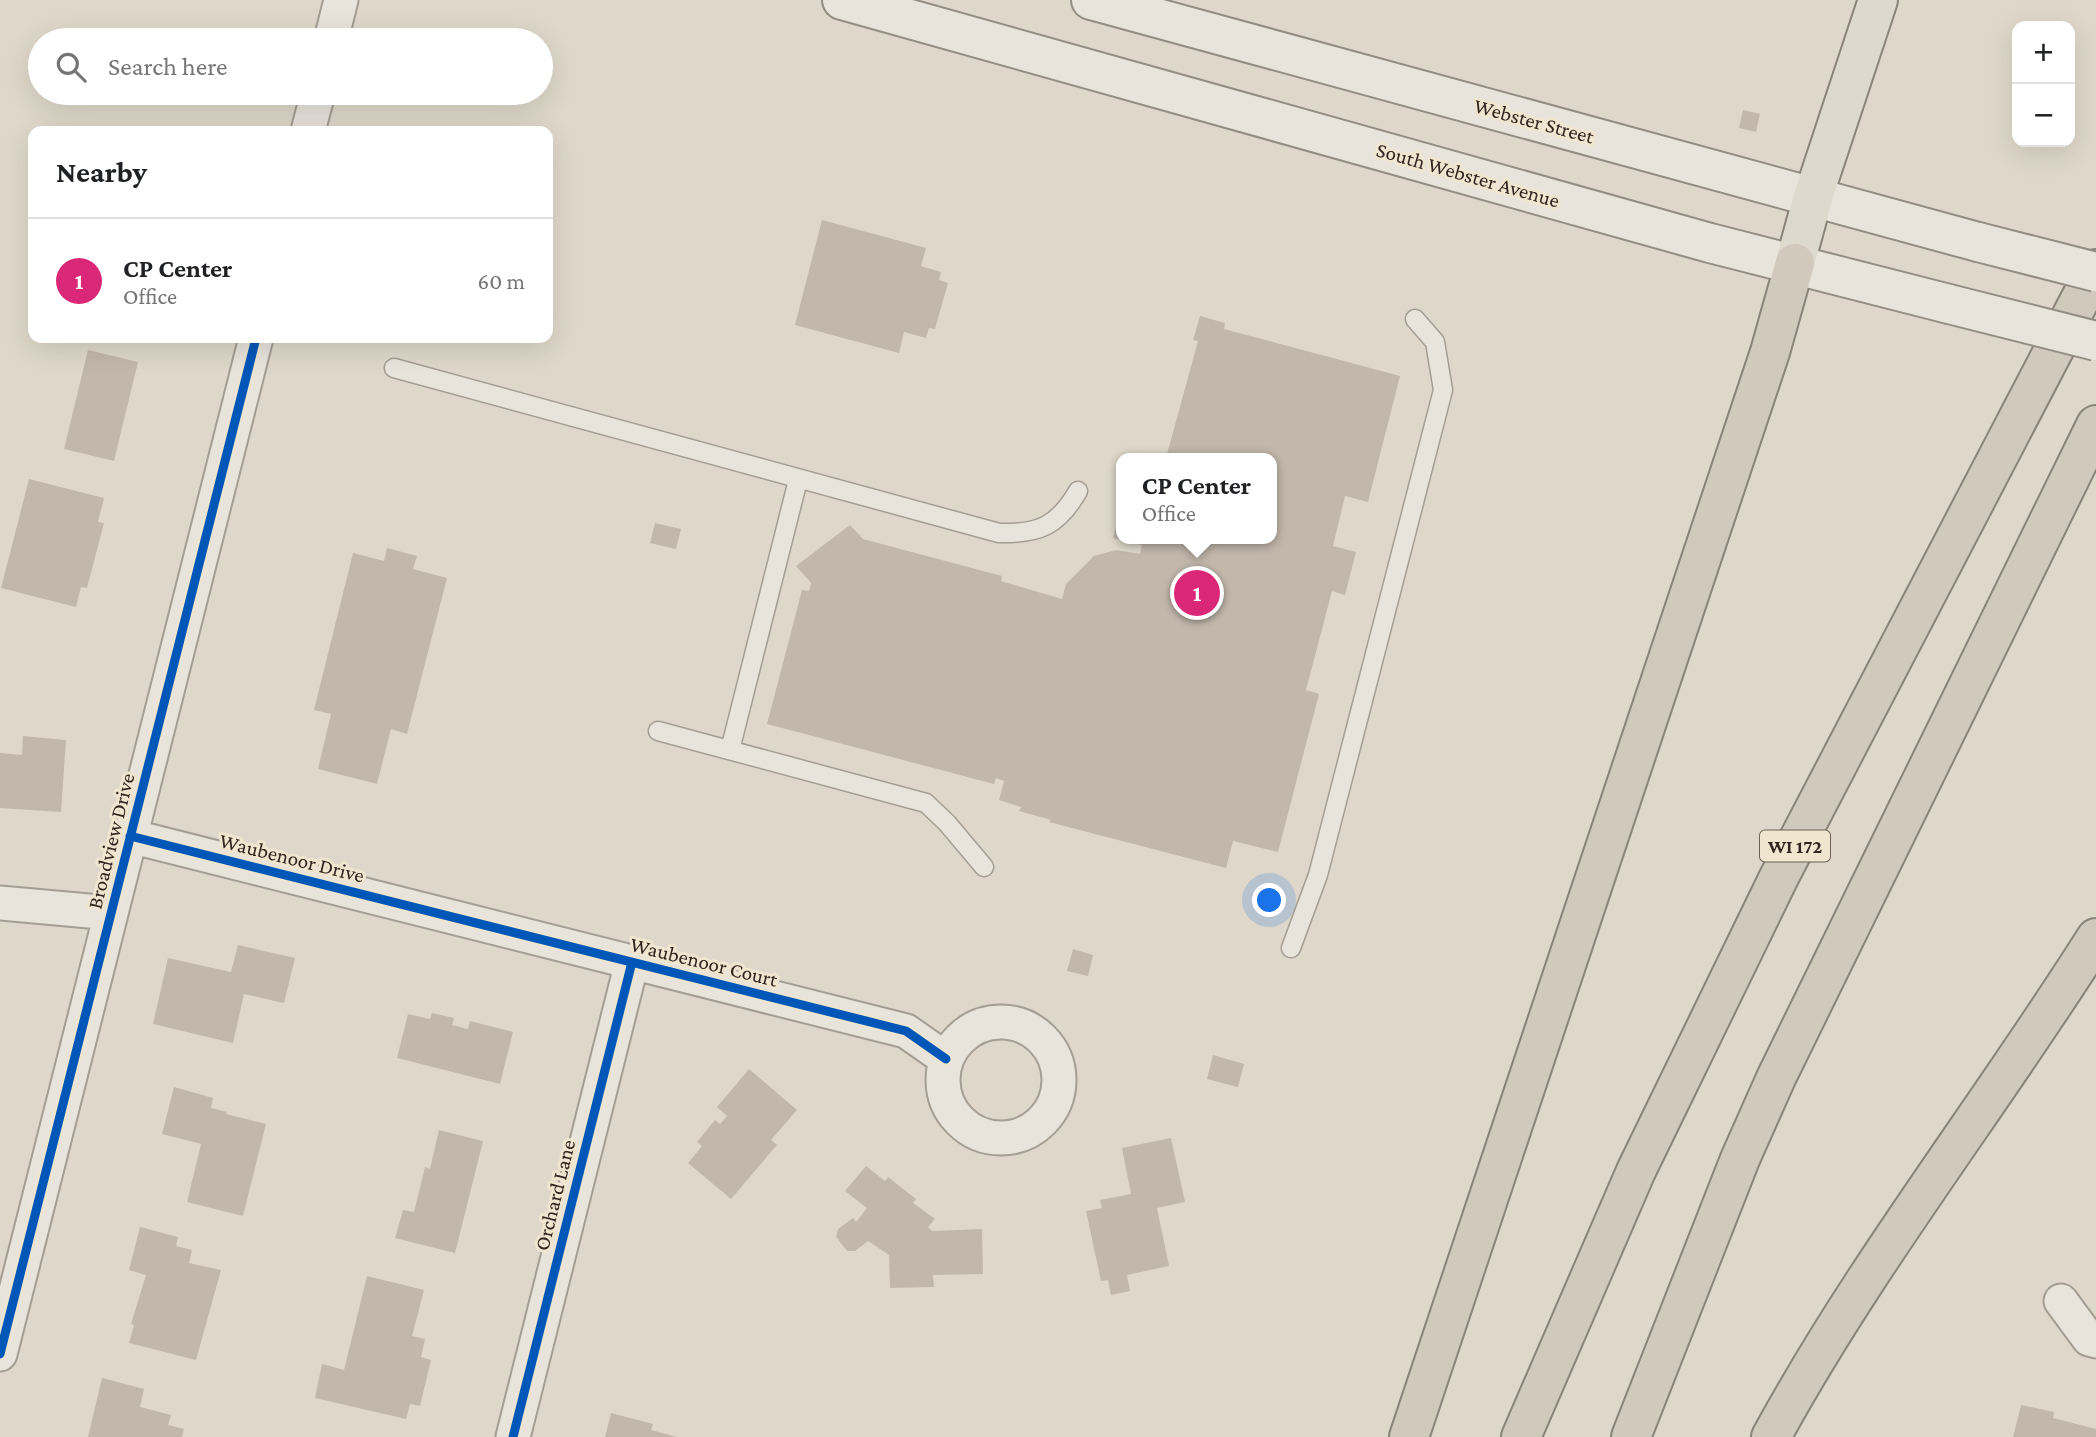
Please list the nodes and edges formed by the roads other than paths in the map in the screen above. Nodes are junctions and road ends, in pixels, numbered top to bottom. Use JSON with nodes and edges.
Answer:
{"nodes":[{"id":1,"x":341,"y":0,"type":"edge"},
{"id":2,"x":842,"y":0,"type":"edge"},
{"id":3,"x":1091,"y":0,"type":"edge"},
{"id":4,"x":1878,"y":0,"type":"edge"},
{"id":5,"x":334,"y":28,"type":"edge"},
{"id":6,"x":315,"y":105,"type":"edge"},
{"id":7,"x":309,"y":126,"type":"edge"},
{"id":8,"x":1813,"y":197,"type":"junction"},
{"id":9,"x":1795,"y":262,"type":"junction"},
{"id":10,"x":2096,"y":271,"type":"edge"},
{"id":11,"x":1415,"y":319,"type":"dead end"},
{"id":12,"x":2096,"y":341,"type":"edge"},
{"id":13,"x":255,"y":343,"type":"edge"},
{"id":14,"x":394,"y":368,"type":"dead end"},
{"id":15,"x":2096,"y":425,"type":"edge"},
{"id":16,"x":797,"y":480,"type":"junction"},
{"id":17,"x":1078,"y":491,"type":"dead end"},
{"id":18,"x":658,"y":731,"type":"dead end"},
{"id":19,"x":730,"y":750,"type":"junction"},
{"id":20,"x":130,"y":836,"type":"junction"},
{"id":21,"x":984,"y":867,"type":"dead end"},
{"id":22,"x":0,"y":903,"type":"edge"},
{"id":23,"x":111,"y":913,"type":"junction"},
{"id":24,"x":446,"y":915,"type":"joint"},
{"id":25,"x":2096,"y":938,"type":"edge"},
{"id":26,"x":1290,"y":948,"type":"dead end"},
{"id":27,"x":632,"y":962,"type":"junction"},
{"id":28,"x":946,"y":1059,"type":"dead end"},
{"id":29,"x":2061,"y":1301,"type":"dead end"},
{"id":30,"x":2096,"y":1341,"type":"edge"},
{"id":31,"x":0,"y":1354,"type":"edge"},
{"id":32,"x":513,"y":1437,"type":"edge"},
{"id":33,"x":1409,"y":1437,"type":"edge"},
{"id":34,"x":1521,"y":1437,"type":"edge"},
{"id":35,"x":1631,"y":1437,"type":"edge"},
{"id":36,"x":1770,"y":1437,"type":"edge"}],
"edges":[{"from":1,"to":5,"type":"street"},
{"from":2,"to":9,"type":"main road","name":"South Webster Avenue"},
{"from":3,"to":8,"type":"main road","name":"Webster Street"},
{"from":4,"to":8,"type":"main road"},
{"from":6,"to":7,"type":"street"},
{"from":8,"to":9,"type":"main road"},
{"from":8,"to":10,"type":"main road","name":"Webster Street","bridge":true},
{"from":9,"to":12,"type":"main road","name":"South Webster Avenue","bridge":true},
{"from":9,"to":33,"type":"highway"},
{"from":10,"to":34,"type":"highway","number":"WI 172"},
{"from":11,"to":26,"type":"lane"},
{"from":13,"to":20,"type":"street","name":"Broadview Drive"},
{"from":14,"to":16,"type":"lane"},
{"from":15,"to":35,"type":"highway"},
{"from":16,"to":17,"type":"lane"},
{"from":16,"to":19,"type":"lane"},
{"from":18,"to":19,"type":"lane"},
{"from":19,"to":21,"type":"lane"},
{"from":20,"to":23,"type":"street","name":"Broadview Drive"},
{"from":20,"to":24,"type":"street","name":"Waubenoor Drive"},
{"from":22,"to":23,"type":"street"},
{"from":23,"to":31,"type":"street","name":"Broadview Drive"},
{"from":24,"to":27,"type":"street","name":"Waubenoor Court"},
{"from":25,"to":36,"type":"highway"},
{"from":27,"to":28,"type":"street","name":"Waubenoor Court"},
{"from":27,"to":32,"type":"street","name":"Orchard Lane"},
{"from":29,"to":30,"type":"street"}]}
